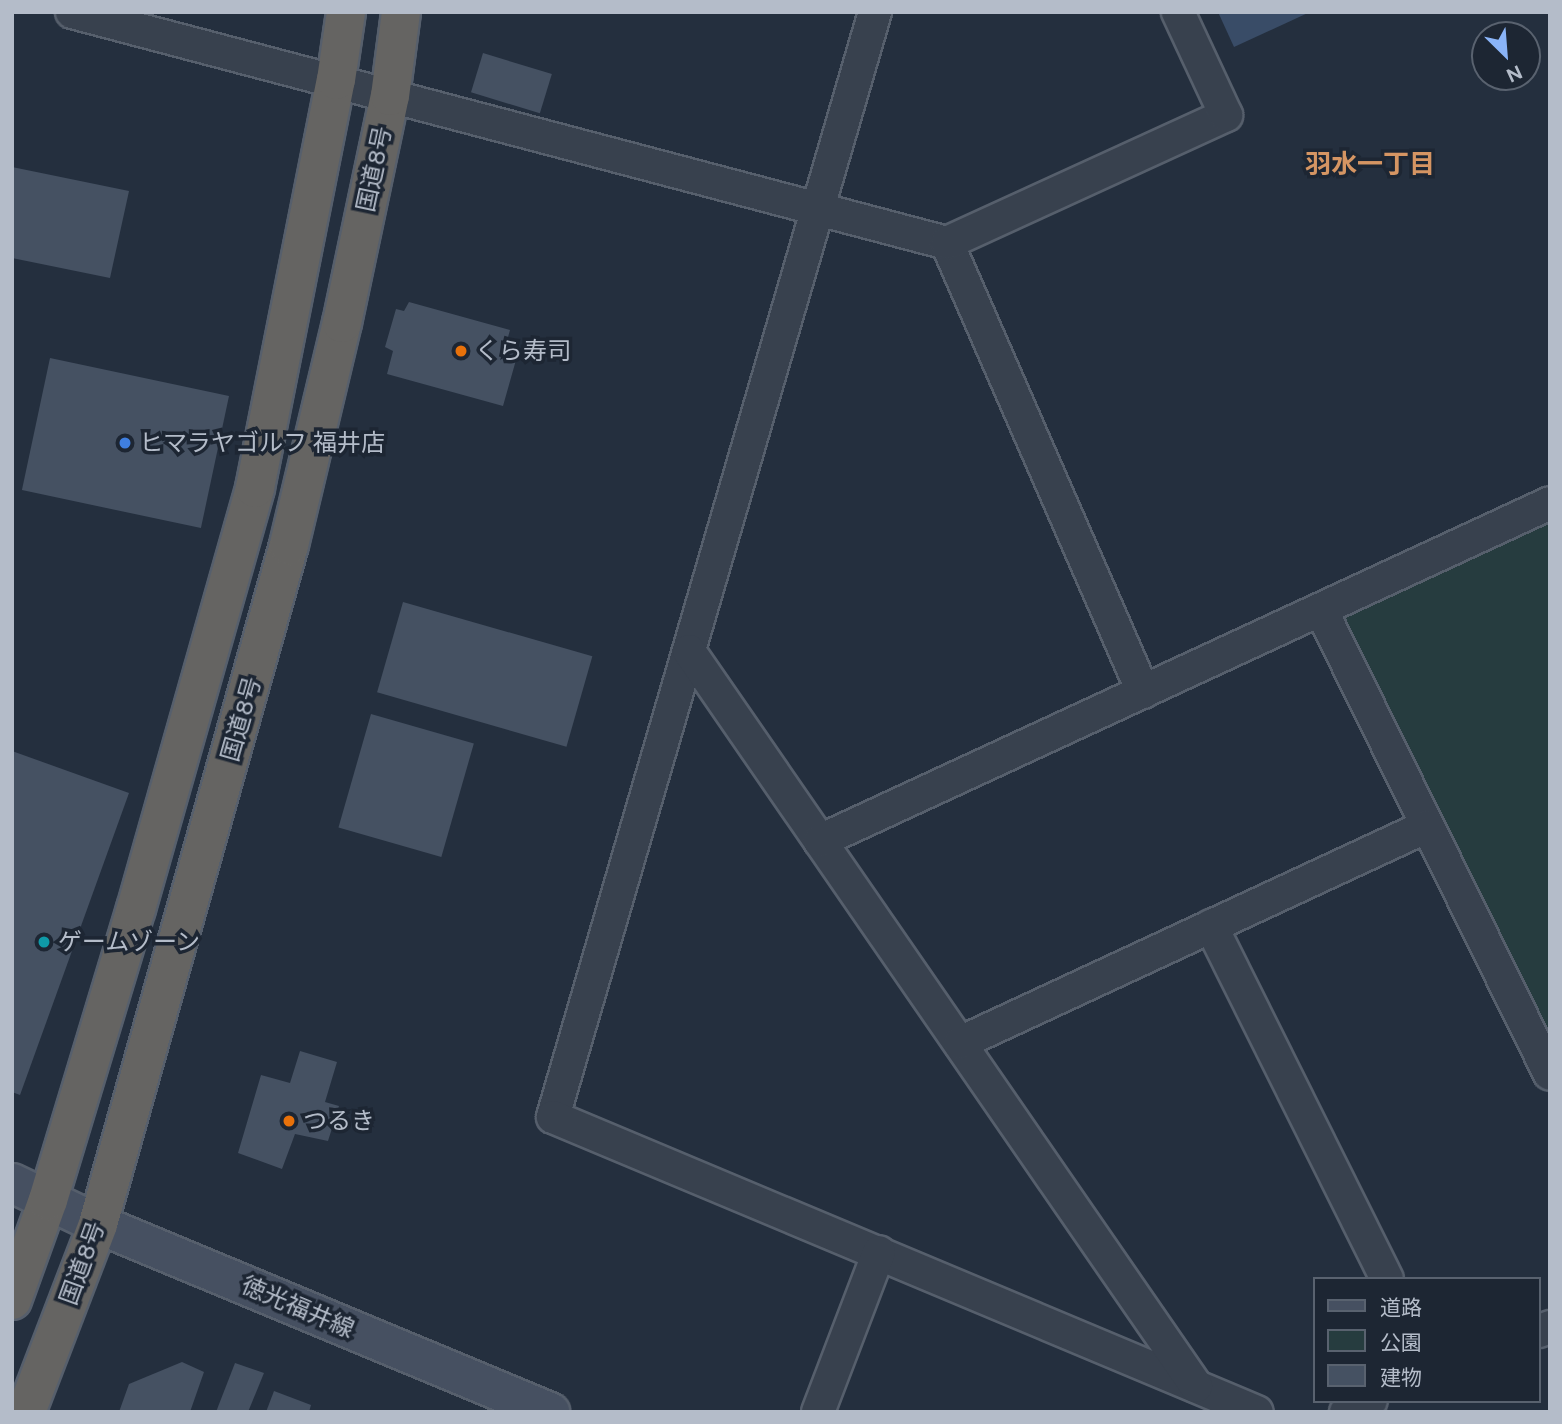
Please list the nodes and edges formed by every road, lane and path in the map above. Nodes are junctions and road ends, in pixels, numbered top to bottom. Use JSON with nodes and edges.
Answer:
{"nodes":[{"id":1,"x":72,"y":12,"type":"edge"},
{"id":2,"x":346,"y":12,"type":"edge"},
{"id":3,"x":401,"y":12,"type":"edge"},
{"id":4,"x":875,"y":12,"type":"edge"},
{"id":5,"x":1178,"y":12,"type":"edge"},
{"id":6,"x":336,"y":80,"type":"junction"},
{"id":7,"x":390,"y":96,"type":"junction"},
{"id":8,"x":818,"y":207,"type":"junction"},
{"id":9,"x":947,"y":243,"type":"junction"},
{"id":10,"x":1550,"y":503,"type":"edge"},
{"id":11,"x":1321,"y":610,"type":"junction"},
{"id":12,"x":689,"y":651,"type":"junction"},
{"id":13,"x":1143,"y":692,"type":"junction"},
{"id":14,"x":1427,"y":826,"type":"junction"},
{"id":15,"x":820,"y":841,"type":"junction"},
{"id":16,"x":1211,"y":926,"type":"junction"},
{"id":17,"x":960,"y":1043,"type":"junction"},
{"id":18,"x":1550,"y":1074,"type":"edge"},
{"id":19,"x":12,"y":1183,"type":"edge"},
{"id":20,"x":48,"y":1200,"type":"junction"},
{"id":21,"x":97,"y":1224,"type":"junction"},
{"id":22,"x":879,"y":1252,"type":"junction"},
{"id":23,"x":1386,"y":1277,"type":"edge"},
{"id":24,"x":12,"y":1300,"type":"edge"},
{"id":25,"x":1196,"y":1386,"type":"junction"},
{"id":26,"x":1366,"y":1403,"type":"edge"},
{"id":27,"x":26,"y":1412,"type":"edge"},
{"id":28,"x":550,"y":1412,"type":"edge"},
{"id":29,"x":818,"y":1412,"type":"edge"},
{"id":30,"x":1257,"y":1412,"type":"edge"},
{"id":31,"x":1346,"y":1412,"type":"edge"}],
"edges":[{"from":1,"to":6,"type":"street"},
{"from":2,"to":6,"type":"highway","name":"国道8号"},
{"from":3,"to":7,"type":"highway","name":"国道8号"},
{"from":4,"to":8,"type":"street"},
{"from":5,"to":9,"type":"street"},
{"from":6,"to":7,"type":"street"},
{"from":6,"to":20,"type":"highway","name":"国道8号"},
{"from":7,"to":8,"type":"street"},
{"from":7,"to":21,"type":"highway","name":"国道8号"},
{"from":8,"to":9,"type":"street"},
{"from":8,"to":12,"type":"street"},
{"from":9,"to":13,"type":"street"},
{"from":10,"to":11,"type":"street"},
{"from":11,"to":13,"type":"street"},
{"from":11,"to":14,"type":"street"},
{"from":12,"to":15,"type":"street"},
{"from":12,"to":22,"type":"street"},
{"from":13,"to":15,"type":"street"},
{"from":14,"to":16,"type":"street"},
{"from":14,"to":18,"type":"street"},
{"from":15,"to":17,"type":"street"},
{"from":16,"to":17,"type":"street"},
{"from":16,"to":23,"type":"street"},
{"from":17,"to":25,"type":"street"},
{"from":19,"to":20,"type":"main road","name":"徳光福井線"},
{"from":20,"to":21,"type":"main road","name":"徳光福井線"},
{"from":20,"to":24,"type":"highway","name":"国道8号"},
{"from":21,"to":27,"type":"highway","name":"国道8号"},
{"from":21,"to":28,"type":"main road","name":"徳光福井線"},
{"from":22,"to":25,"type":"street"},
{"from":22,"to":29,"type":"street"},
{"from":25,"to":30,"type":"street"},
{"from":26,"to":31,"type":"street"}]}
